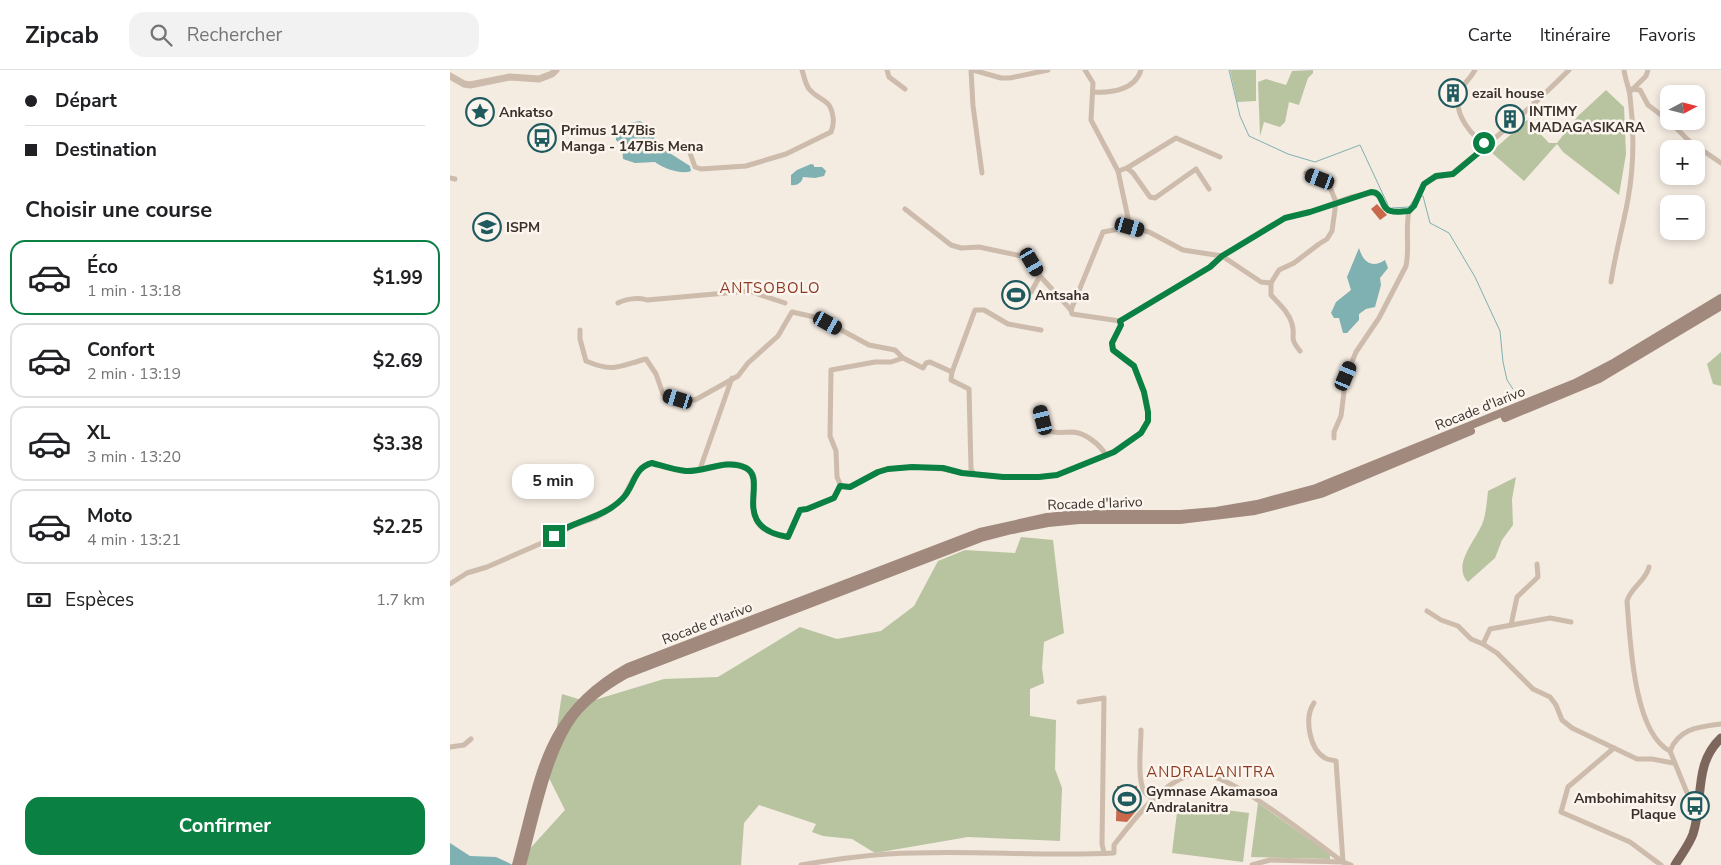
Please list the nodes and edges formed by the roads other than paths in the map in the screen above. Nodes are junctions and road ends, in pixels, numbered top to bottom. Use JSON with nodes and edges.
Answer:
{"nodes":[{"id":1,"x":556,"y":70,"type":"edge"},
{"id":2,"x":802,"y":70,"type":"edge"},
{"id":3,"x":887,"y":70,"type":"edge"},
{"id":4,"x":972,"y":70,"type":"edge"},
{"id":5,"x":1048,"y":70,"type":"edge"},
{"id":6,"x":1085,"y":70,"type":"edge"},
{"id":7,"x":1141,"y":70,"type":"edge"},
{"id":8,"x":1475,"y":70,"type":"edge"},
{"id":9,"x":1569,"y":70,"type":"edge"},
{"id":10,"x":1624,"y":70,"type":"edge"},
{"id":11,"x":1648,"y":70,"type":"edge"},
{"id":12,"x":450,"y":76,"type":"edge"},
{"id":13,"x":905,"y":89,"type":"dead end"},
{"id":14,"x":1632,"y":89,"type":"junction"},
{"id":15,"x":1094,"y":92,"type":"junction"},
{"id":16,"x":1630,"y":95,"type":"junction"},
{"id":17,"x":1660,"y":114,"type":"edge"},
{"id":18,"x":1678,"y":130,"type":"edge"},
{"id":19,"x":1489,"y":144,"type":"junction"},
{"id":20,"x":690,"y":153,"type":"dead end"},
{"id":21,"x":1220,"y":157,"type":"dead end"},
{"id":22,"x":1721,"y":162,"type":"edge"},
{"id":23,"x":1127,"y":168,"type":"junction"},
{"id":24,"x":1118,"y":171,"type":"junction"},
{"id":25,"x":982,"y":173,"type":"dead end"},
{"id":26,"x":1306,"y":173,"type":"dead end"},
{"id":27,"x":1209,"y":189,"type":"dead end"},
{"id":28,"x":1336,"y":202,"type":"junction"},
{"id":29,"x":905,"y":209,"type":"dead end"},
{"id":30,"x":1409,"y":211,"type":"junction"},
{"id":31,"x":1130,"y":227,"type":"junction"},
{"id":32,"x":1222,"y":256,"type":"junction"},
{"id":33,"x":1040,"y":276,"type":"junction"},
{"id":34,"x":1612,"y":282,"type":"dead end"},
{"id":35,"x":1271,"y":283,"type":"junction"},
{"id":36,"x":1030,"y":292,"type":"dead end"},
{"id":37,"x":1721,"y":298,"type":"edge"},
{"id":38,"x":618,"y":303,"type":"dead end"},
{"id":39,"x":785,"y":303,"type":"dead end"},
{"id":40,"x":1721,"y":306,"type":"edge"},
{"id":41,"x":1071,"y":310,"type":"junction"},
{"id":42,"x":1120,"y":321,"type":"junction"},
{"id":43,"x":580,"y":330,"type":"dead end"},
{"id":44,"x":1041,"y":330,"type":"dead end"},
{"id":45,"x":1300,"y":351,"type":"dead end"},
{"id":46,"x":903,"y":358,"type":"junction"},
{"id":47,"x":952,"y":372,"type":"junction"},
{"id":48,"x":732,"y":378,"type":"junction"},
{"id":49,"x":1040,"y":410,"type":"dead end"},
{"id":50,"x":1334,"y":438,"type":"dead end"},
{"id":51,"x":1106,"y":454,"type":"junction"},
{"id":52,"x":700,"y":469,"type":"junction"},
{"id":53,"x":974,"y":474,"type":"junction"},
{"id":54,"x":840,"y":486,"type":"junction"},
{"id":55,"x":1537,"y":564,"type":"dead end"},
{"id":56,"x":1649,"y":567,"type":"dead end"},
{"id":57,"x":450,"y":584,"type":"edge"},
{"id":58,"x":1427,"y":611,"type":"dead end"},
{"id":59,"x":1572,"y":622,"type":"dead end"},
{"id":60,"x":1511,"y":625,"type":"junction"},
{"id":61,"x":1483,"y":644,"type":"junction"},
{"id":62,"x":1079,"y":702,"type":"dead end"},
{"id":63,"x":1314,"y":703,"type":"dead end"},
{"id":64,"x":1721,"y":724,"type":"edge"},
{"id":65,"x":1141,"y":730,"type":"dead end"},
{"id":66,"x":1721,"y":738,"type":"edge"},
{"id":67,"x":471,"y":739,"type":"dead end"},
{"id":68,"x":450,"y":747,"type":"edge"},
{"id":69,"x":1614,"y":748,"type":"junction"},
{"id":70,"x":1670,"y":751,"type":"junction"},
{"id":71,"x":1674,"y":763,"type":"junction"},
{"id":72,"x":1153,"y":798,"type":"junction"},
{"id":73,"x":1698,"y":799,"type":"junction"},
{"id":74,"x":1104,"y":853,"type":"junction"},
{"id":75,"x":1343,"y":862,"type":"junction"},
{"id":76,"x":516,"y":865,"type":"edge"},
{"id":77,"x":522,"y":865,"type":"edge"},
{"id":78,"x":801,"y":865,"type":"edge"},
{"id":79,"x":1252,"y":865,"type":"edge"},
{"id":80,"x":1351,"y":865,"type":"edge"},
{"id":81,"x":1661,"y":865,"type":"edge"},
{"id":82,"x":1675,"y":865,"type":"edge"}],
"edges":[{"from":1,"to":12,"type":"street"},
{"from":2,"to":20,"type":"street"},
{"from":3,"to":13,"type":"street"},
{"from":4,"to":5,"type":"street"},
{"from":4,"to":25,"type":"street"},
{"from":6,"to":15,"type":"street"},
{"from":7,"to":15,"type":"street"},
{"from":8,"to":19,"type":"street"},
{"from":9,"to":19,"type":"street"},
{"from":10,"to":16,"type":"street"},
{"from":11,"to":14,"type":"street"},
{"from":14,"to":16,"type":"street"},
{"from":14,"to":17,"type":"street"},
{"from":15,"to":24,"type":"street"},
{"from":16,"to":34,"type":"street"},
{"from":18,"to":22,"type":"street"},
{"from":19,"to":30,"type":"street"},
{"from":21,"to":23,"type":"street"},
{"from":23,"to":24,"type":"street"},
{"from":23,"to":27,"type":"street"},
{"from":24,"to":31,"type":"street"},
{"from":26,"to":28,"type":"street"},
{"from":28,"to":30,"type":"street"},
{"from":28,"to":32,"type":"street"},
{"from":28,"to":35,"type":"street"},
{"from":29,"to":33,"type":"street"},
{"from":30,"to":50,"type":"street"},
{"from":31,"to":32,"type":"street"},
{"from":31,"to":41,"type":"street"},
{"from":32,"to":35,"type":"street"},
{"from":32,"to":42,"type":"street"},
{"from":33,"to":36,"type":"street"},
{"from":33,"to":41,"type":"street"},
{"from":35,"to":45,"type":"street"},
{"from":37,"to":76,"type":"main road","name":"Rocade d'Iarivo"},
{"from":38,"to":39,"type":"street"},
{"from":40,"to":77,"type":"main road","name":"Rocade d'Iarivo"},
{"from":41,"to":42,"type":"street"},
{"from":42,"to":51,"type":"street"},
{"from":43,"to":48,"type":"street"},
{"from":44,"to":47,"type":"street"},
{"from":46,"to":47,"type":"street"},
{"from":46,"to":48,"type":"street"},
{"from":46,"to":54,"type":"street"},
{"from":47,"to":53,"type":"street"},
{"from":48,"to":52,"type":"street"},
{"from":49,"to":51,"type":"street"},
{"from":51,"to":53,"type":"street"},
{"from":52,"to":54,"type":"street"},
{"from":52,"to":57,"type":"street"},
{"from":53,"to":54,"type":"street"},
{"from":55,"to":60,"type":"street"},
{"from":56,"to":70,"type":"street"},
{"from":58,"to":61,"type":"street"},
{"from":59,"to":60,"type":"street"},
{"from":60,"to":61,"type":"street"},
{"from":61,"to":69,"type":"street"},
{"from":62,"to":74,"type":"street"},
{"from":63,"to":75,"type":"street"},
{"from":64,"to":70,"type":"street"},
{"from":65,"to":72,"type":"street"},
{"from":66,"to":73,"type":"main road"},
{"from":67,"to":68,"type":"street"},
{"from":69,"to":71,"type":"street"},
{"from":69,"to":81,"type":"street"},
{"from":70,"to":71,"type":"street"},
{"from":71,"to":73,"type":"street"},
{"from":72,"to":74,"type":"street"},
{"from":72,"to":75,"type":"street"},
{"from":73,"to":82,"type":"main road"},
{"from":74,"to":78,"type":"street"},
{"from":75,"to":79,"type":"street"},
{"from":75,"to":80,"type":"street"}]}
